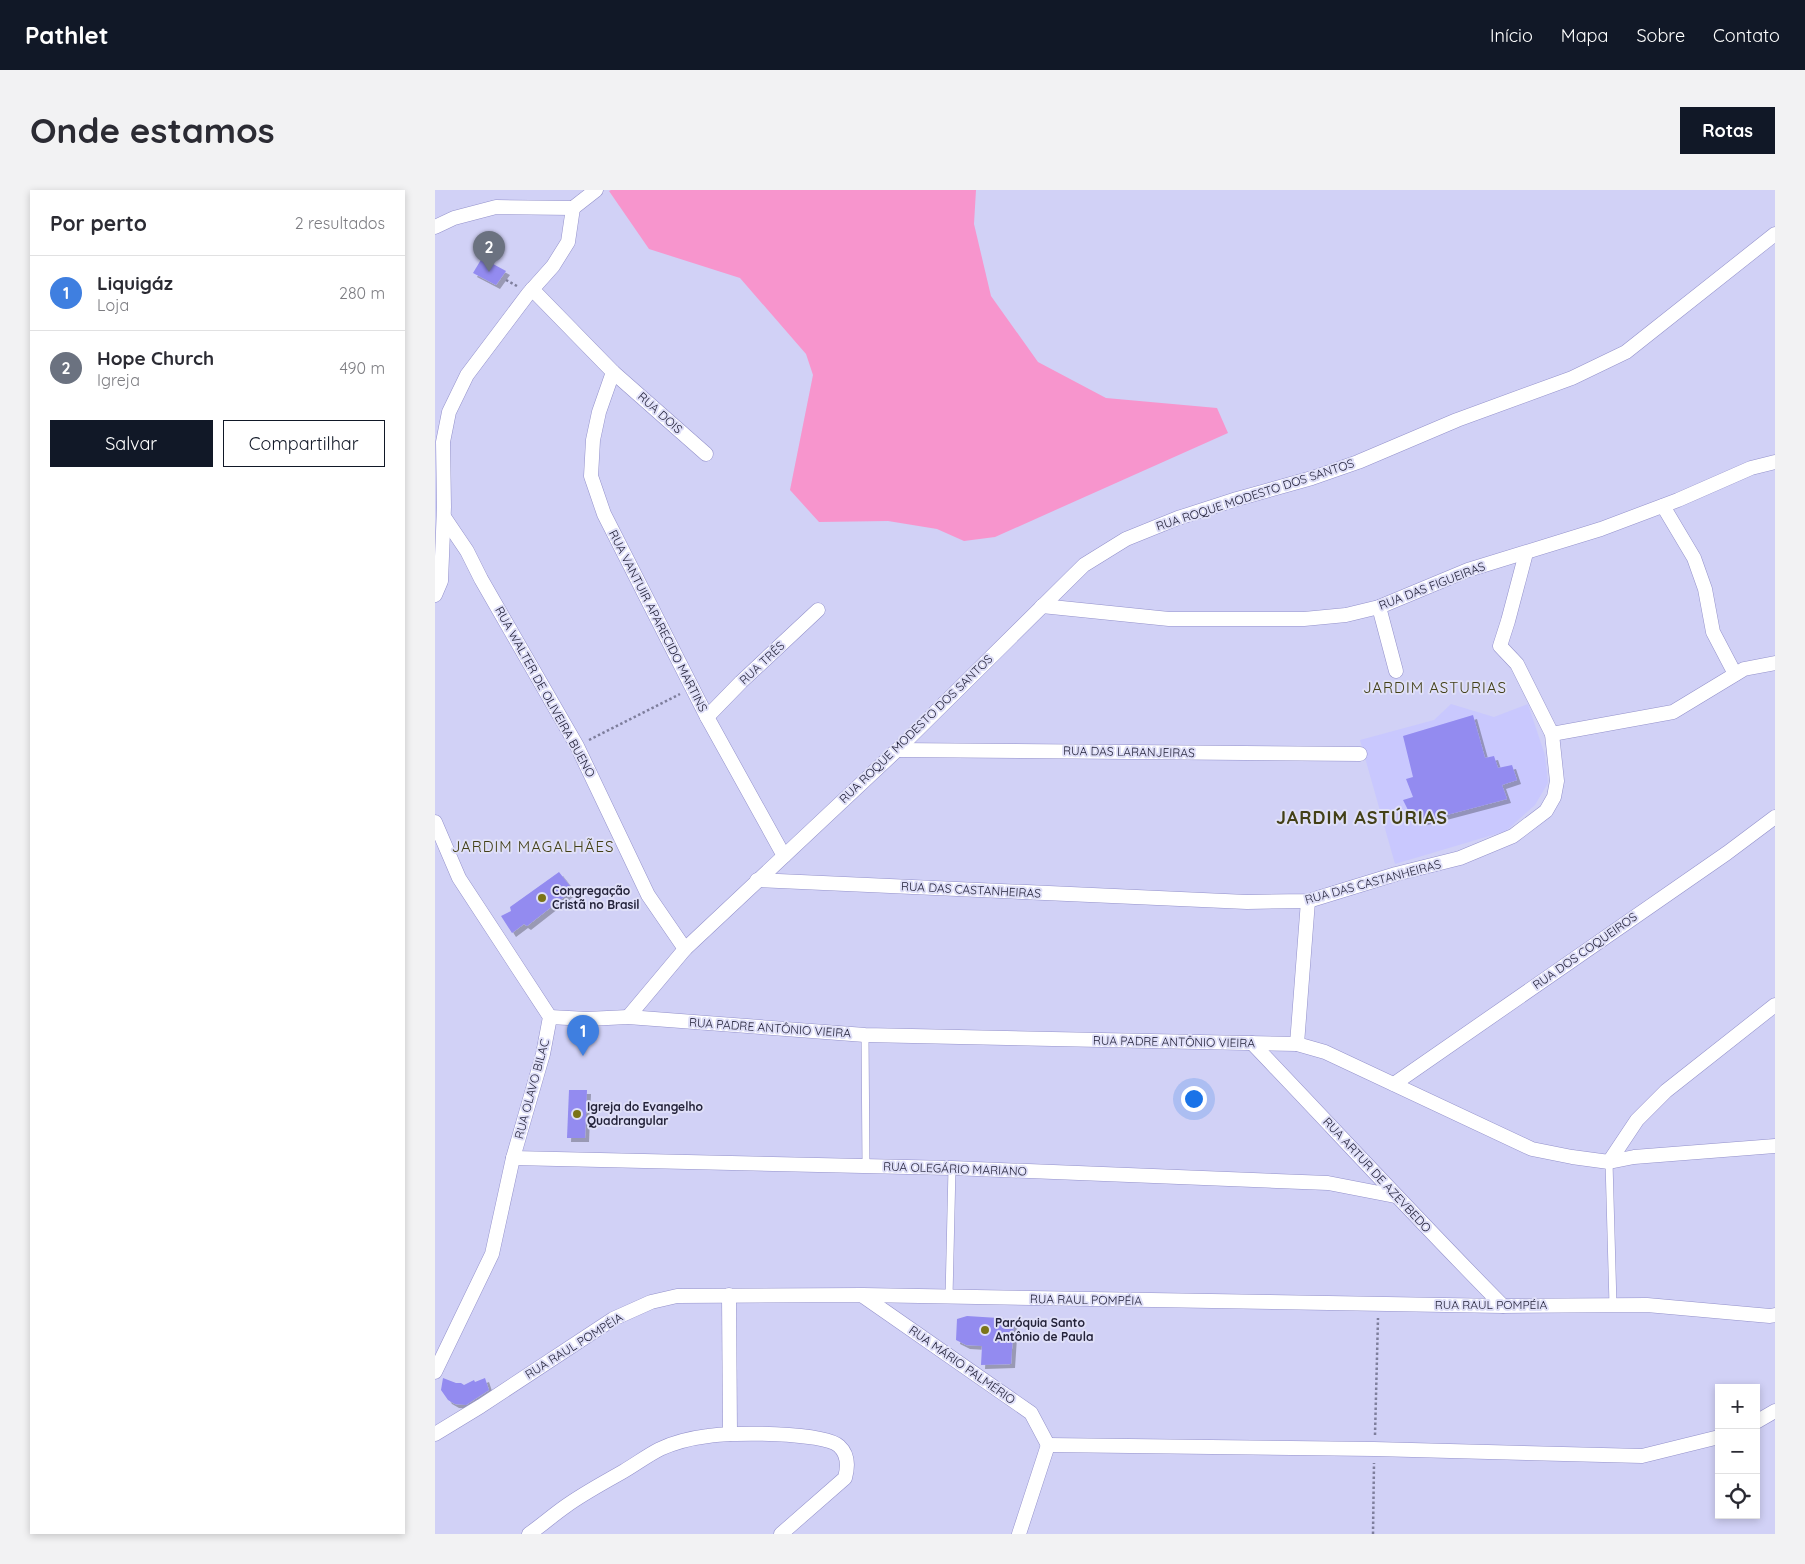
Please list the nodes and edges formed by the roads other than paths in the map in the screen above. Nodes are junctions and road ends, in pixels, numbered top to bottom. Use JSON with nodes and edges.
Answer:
{"nodes":[{"id":1,"x":596,"y":190,"type":"edge"},
{"id":2,"x":573,"y":208,"type":"junction"},
{"id":3,"x":435,"y":227,"type":"edge"},
{"id":4,"x":1775,"y":234,"type":"edge"},
{"id":5,"x":532,"y":289,"type":"junction"},
{"id":6,"x":613,"y":372,"type":"junction"},
{"id":7,"x":706,"y":454,"type":"dead end"},
{"id":8,"x":1775,"y":462,"type":"edge"},
{"id":9,"x":1663,"y":506,"type":"junction"},
{"id":10,"x":441,"y":517,"type":"edge"},
{"id":11,"x":1526,"y":553,"type":"junction"},
{"id":12,"x":435,"y":595,"type":"edge"},
{"id":13,"x":1042,"y":606,"type":"junction"},
{"id":14,"x":1379,"y":607,"type":"junction"},
{"id":15,"x":818,"y":610,"type":"dead end"},
{"id":16,"x":1775,"y":663,"type":"edge"},
{"id":17,"x":1396,"y":671,"type":"dead end"},
{"id":18,"x":1735,"y":674,"type":"junction"},
{"id":19,"x":707,"y":717,"type":"junction"},
{"id":20,"x":1553,"y":734,"type":"junction"},
{"id":21,"x":897,"y":750,"type":"junction"},
{"id":22,"x":1360,"y":754,"type":"dead end"},
{"id":23,"x":1775,"y":817,"type":"edge"},
{"id":24,"x":435,"y":822,"type":"edge"},
{"id":25,"x":784,"y":856,"type":"junction"},
{"id":26,"x":757,"y":880,"type":"junction"},
{"id":27,"x":1308,"y":901,"type":"junction"},
{"id":28,"x":685,"y":949,"type":"junction"},
{"id":29,"x":1775,"y":1005,"type":"edge"},
{"id":30,"x":549,"y":1017,"type":"junction"},
{"id":31,"x":628,"y":1017,"type":"junction"},
{"id":32,"x":865,"y":1035,"type":"junction"},
{"id":33,"x":1252,"y":1043,"type":"junction"},
{"id":34,"x":1297,"y":1044,"type":"junction"},
{"id":35,"x":1394,"y":1084,"type":"junction"},
{"id":36,"x":1775,"y":1146,"type":"edge"},
{"id":37,"x":513,"y":1158,"type":"junction"},
{"id":38,"x":1609,"y":1162,"type":"junction"},
{"id":39,"x":866,"y":1167,"type":"junction"},
{"id":40,"x":951,"y":1168,"type":"junction"},
{"id":41,"x":1395,"y":1196,"type":"junction"},
{"id":42,"x":729,"y":1295,"type":"junction"},
{"id":43,"x":863,"y":1295,"type":"junction"},
{"id":44,"x":949,"y":1298,"type":"junction"},
{"id":45,"x":1613,"y":1305,"type":"junction"},
{"id":46,"x":1503,"y":1306,"type":"junction"},
{"id":47,"x":1775,"y":1315,"type":"edge"},
{"id":48,"x":435,"y":1372,"type":"edge"},
{"id":49,"x":1775,"y":1411,"type":"edge"},
{"id":50,"x":1760,"y":1420,"type":"edge"},
{"id":51,"x":435,"y":1434,"type":"edge"},
{"id":52,"x":730,"y":1434,"type":"junction"},
{"id":53,"x":1715,"y":1438,"type":"edge"},
{"id":54,"x":1048,"y":1446,"type":"junction"},
{"id":55,"x":529,"y":1534,"type":"edge"},
{"id":56,"x":781,"y":1534,"type":"edge"},
{"id":57,"x":1019,"y":1534,"type":"edge"}],
"edges":[{"from":1,"to":2,"type":"street"},
{"from":2,"to":3,"type":"street"},
{"from":2,"to":5,"type":"street"},
{"from":4,"to":13,"type":"street","name":"RUA ROQUE MODESTO DOS SANTOS"},
{"from":5,"to":6,"type":"street"},
{"from":5,"to":10,"type":"street"},
{"from":6,"to":7,"type":"street","name":"RUA DOIS"},
{"from":6,"to":19,"type":"street","name":"RUA VANTUIR APARECIDO MARTINS"},
{"from":8,"to":9,"type":"street","name":"RUA DAS FIGUEIRAS"},
{"from":9,"to":11,"type":"street","name":"RUA DAS FIGUEIRAS"},
{"from":9,"to":18,"type":"street"},
{"from":10,"to":12,"type":"street"},
{"from":10,"to":28,"type":"street","name":"RUA WALTER DE OLIVEIRA BUENO"},
{"from":11,"to":14,"type":"street","name":"RUA DAS FIGUEIRAS"},
{"from":11,"to":20,"type":"street","name":"RUA DAS CASTANHEIRAS"},
{"from":13,"to":14,"type":"street","name":"RUA DAS FIGUEIRAS"},
{"from":13,"to":21,"type":"street","name":"RUA ROQUE MODESTO DOS SANTOS"},
{"from":14,"to":17,"type":"street"},
{"from":15,"to":19,"type":"street","name":"RUA TRÊS"},
{"from":16,"to":18,"type":"street"},
{"from":18,"to":20,"type":"street"},
{"from":19,"to":25,"type":"street","name":"RUA VANTUIR APARECIDO MARTINS"},
{"from":20,"to":27,"type":"street","name":"RUA DAS CASTANHEIRAS"},
{"from":21,"to":22,"type":"street","name":"RUA DAS LARANJEIRAS"},
{"from":21,"to":25,"type":"street","name":"RUA ROQUE MODESTO DOS SANTOS"},
{"from":23,"to":35,"type":"street","name":"RUA DOS COQUEIROS"},
{"from":24,"to":30,"type":"street"},
{"from":25,"to":26,"type":"street","name":"RUA ROQUE MODESTO DOS SANTOS"},
{"from":26,"to":27,"type":"street","name":"RUA DAS CASTANHEIRAS"},
{"from":26,"to":28,"type":"street","name":"RUA ROQUE MODESTO DOS SANTOS"},
{"from":27,"to":34,"type":"street"},
{"from":28,"to":31,"type":"street","name":"RUA ROQUE MODESTO DOS SANTOS"},
{"from":29,"to":38,"type":"street"},
{"from":30,"to":31,"type":"street","name":"RUA PADRE ANTÔNIO VIEIRA"},
{"from":30,"to":37,"type":"street","name":"RUA OLAVO BILAC"},
{"from":31,"to":32,"type":"street","name":"RUA PADRE ANTÔNIO VIEIRA"},
{"from":32,"to":33,"type":"street","name":"RUA PADRE ANTÔNIO VIEIRA"},
{"from":32,"to":39,"type":"lane"},
{"from":33,"to":34,"type":"street","name":"RUA PADRE ANTÔNIO VIEIRA"},
{"from":33,"to":41,"type":"street","name":"RUA ARTUR DE AZEVBEDO"},
{"from":34,"to":35,"type":"street","name":"RUA PADRE ANTÔNIO VIEIRA"},
{"from":35,"to":38,"type":"street","name":"RUA PADRE ANTÔNIO VIEIRA"},
{"from":36,"to":38,"type":"street","name":"RUA PADRE ANTÔNIO VIEIRA"},
{"from":37,"to":39,"type":"street","name":"RUA OLEGÁRIO MARIANO"},
{"from":37,"to":48,"type":"street","name":"RUA OLAVO BILAC"},
{"from":38,"to":45,"type":"lane"},
{"from":39,"to":40,"type":"street","name":"RUA OLEGÁRIO MARIANO"},
{"from":40,"to":41,"type":"street","name":"RUA OLEGÁRIO MARIANO"},
{"from":40,"to":44,"type":"lane"},
{"from":41,"to":46,"type":"street","name":"RUA ARTUR DE AZEVBEDO"},
{"from":42,"to":43,"type":"street","name":"RUA RAUL POMPÉIA"},
{"from":42,"to":51,"type":"street","name":"RUA RAUL POMPÉIA"},
{"from":42,"to":52,"type":"street"},
{"from":43,"to":44,"type":"street","name":"RUA RAUL POMPÉIA"},
{"from":43,"to":54,"type":"street","name":"RUA MÁRIO PALMÉRIO"},
{"from":44,"to":46,"type":"street","name":"RUA RAUL POMPÉIA"},
{"from":45,"to":46,"type":"street","name":"RUA RAUL POMPÉIA"},
{"from":45,"to":47,"type":"street","name":"RUA RAUL POMPÉIA"},
{"from":49,"to":50,"type":"street"},
{"from":52,"to":55,"type":"street"},
{"from":52,"to":56,"type":"street"},
{"from":53,"to":54,"type":"street"},
{"from":54,"to":57,"type":"street"}]}
